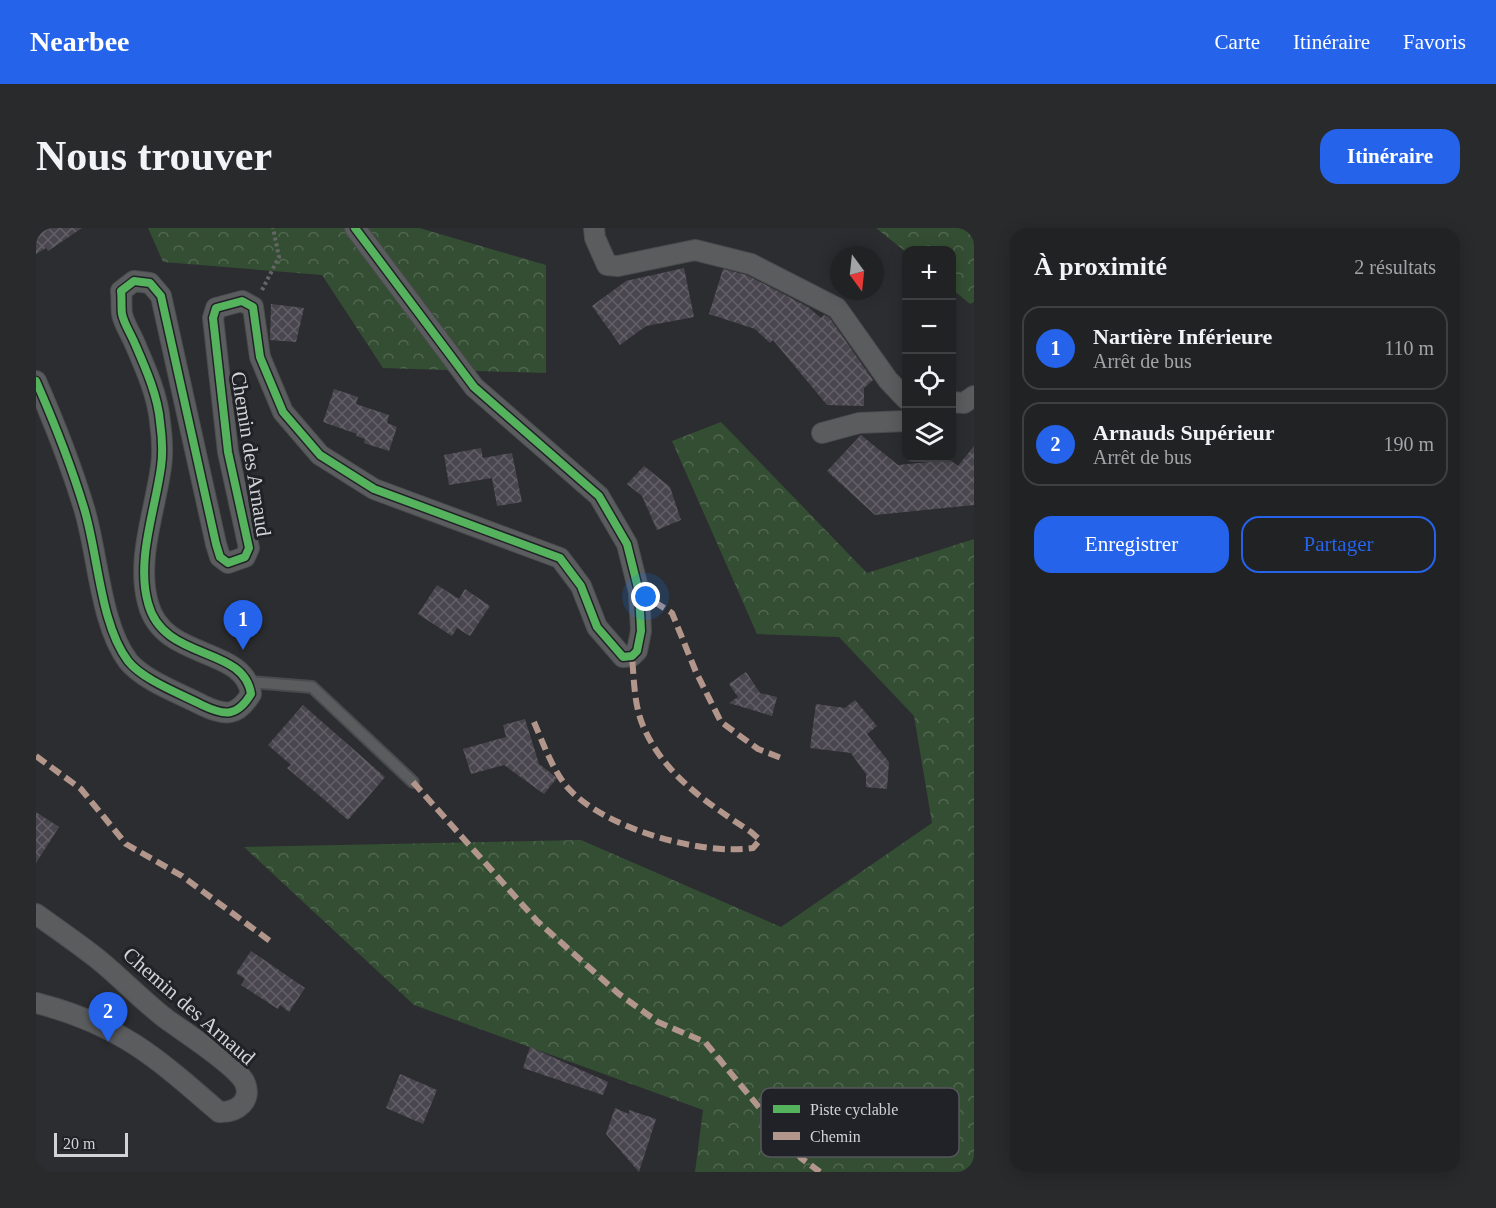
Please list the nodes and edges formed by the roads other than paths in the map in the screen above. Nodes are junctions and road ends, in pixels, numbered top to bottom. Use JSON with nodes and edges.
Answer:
{"nodes":[{"id":1,"x":355,"y":228,"type":"edge"},
{"id":2,"x":594,"y":228,"type":"edge"},
{"id":3,"x":36,"y":381,"type":"edge"},
{"id":4,"x":902,"y":395,"type":"edge"},
{"id":5,"x":902,"y":421,"type":"edge"},
{"id":6,"x":822,"y":433,"type":"dead end"},
{"id":7,"x":250,"y":682,"type":"junction"},
{"id":8,"x":413,"y":782,"type":"dead end"},
{"id":9,"x":36,"y":914,"type":"edge"},
{"id":10,"x":36,"y":1003,"type":"edge"}],
"edges":[{"from":1,"to":7,"type":"street","name":"Chemin des Arnaud"},
{"from":2,"to":4,"type":"street"},
{"from":3,"to":7,"type":"street"},
{"from":5,"to":6,"type":"street"},
{"from":7,"to":8,"type":"lane"},
{"from":9,"to":10,"type":"street","name":"Chemin des Arnaud"}]}
